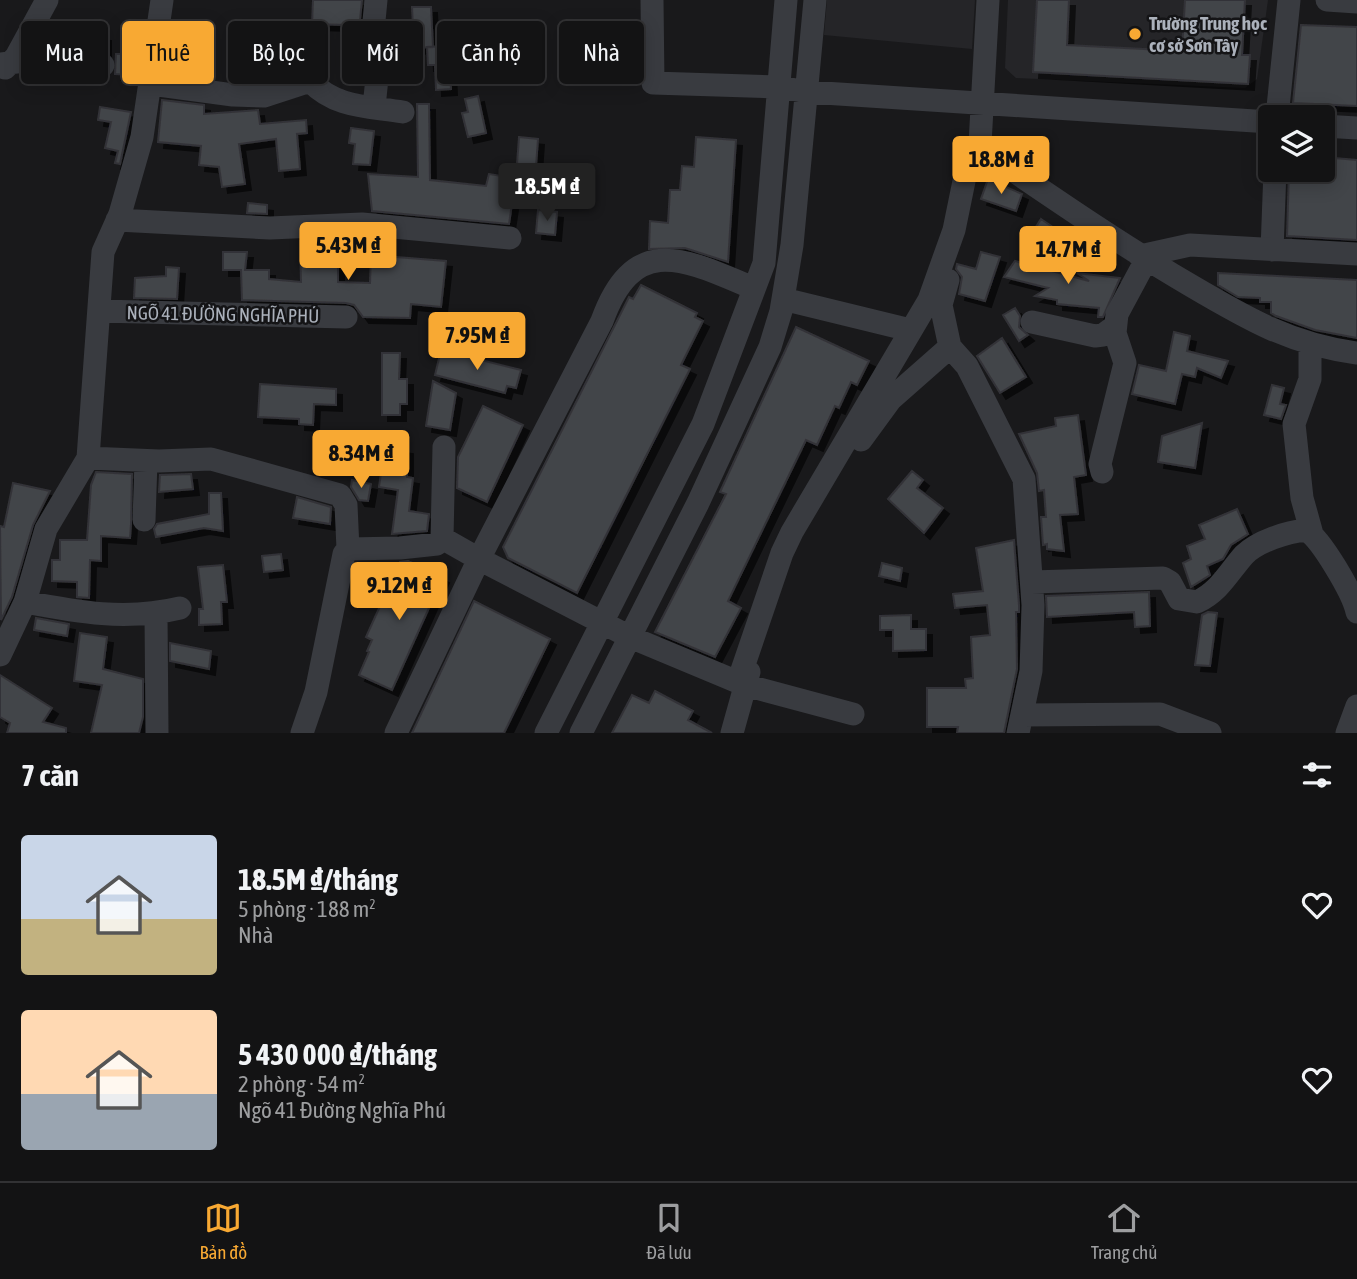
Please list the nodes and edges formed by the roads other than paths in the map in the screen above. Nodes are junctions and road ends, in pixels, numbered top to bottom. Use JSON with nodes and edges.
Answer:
{"nodes":[{"id":1,"x":47,"y":0,"type":"edge"},
{"id":2,"x":162,"y":0,"type":"edge"},
{"id":3,"x":376,"y":0,"type":"edge"},
{"id":4,"x":652,"y":0,"type":"edge"},
{"id":5,"x":786,"y":0,"type":"edge"},
{"id":6,"x":815,"y":0,"type":"edge"},
{"id":7,"x":988,"y":0,"type":"edge"},
{"id":8,"x":1289,"y":0,"type":"edge"},
{"id":9,"x":1327,"y":0,"type":"edge"},
{"id":10,"x":1357,"y":2,"type":"edge"},
{"id":11,"x":159,"y":21,"type":"edge"},
{"id":12,"x":21,"y":63,"type":"edge"},
{"id":13,"x":3,"y":67,"type":"edge"},
{"id":14,"x":151,"y":84,"type":"joint"},
{"id":15,"x":297,"y":84,"type":"edge"},
{"id":16,"x":314,"y":84,"type":"edge"},
{"id":17,"x":779,"y":87,"type":"junction"},
{"id":18,"x":808,"y":92,"type":"junction"},
{"id":19,"x":983,"y":104,"type":"junction"},
{"id":20,"x":1278,"y":105,"type":"edge"},
{"id":21,"x":374,"y":107,"type":"junction"},
{"id":22,"x":403,"y":112,"type":"dead end"},
{"id":23,"x":1258,"y":121,"type":"edge"},
{"id":24,"x":1335,"y":127,"type":"edge"},
{"id":25,"x":1357,"y":128,"type":"edge"},
{"id":26,"x":980,"y":148,"type":"junction"},
{"id":27,"x":1275,"y":182,"type":"edge"},
{"id":28,"x":117,"y":220,"type":"junction"},
{"id":29,"x":510,"y":238,"type":"dead end"},
{"id":30,"x":1272,"y":250,"type":"junction"},
{"id":31,"x":1357,"y":254,"type":"edge"},
{"id":32,"x":1143,"y":258,"type":"junction"},
{"id":33,"x":753,"y":288,"type":"junction"},
{"id":34,"x":783,"y":299,"type":"junction"},
{"id":35,"x":99,"y":311,"type":"junction"},
{"id":36,"x":346,"y":317,"type":"dead end"},
{"id":37,"x":1032,"y":322,"type":"dead end"},
{"id":38,"x":1115,"y":326,"type":"junction"},
{"id":39,"x":910,"y":330,"type":"junction"},
{"id":40,"x":1310,"y":344,"type":"junction"},
{"id":41,"x":950,"y":346,"type":"junction"},
{"id":42,"x":1357,"y":354,"type":"edge"},
{"id":43,"x":444,"y":447,"type":"dead end"},
{"id":44,"x":88,"y":458,"type":"junction"},
{"id":45,"x":146,"y":461,"type":"junction"},
{"id":46,"x":1102,"y":472,"type":"dead end"},
{"id":47,"x":144,"y":520,"type":"dead end"},
{"id":48,"x":1312,"y":534,"type":"junction"},
{"id":49,"x":442,"y":538,"type":"junction"},
{"id":50,"x":348,"y":550,"type":"junction"},
{"id":51,"x":480,"y":559,"type":"junction"},
{"id":52,"x":1032,"y":582,"type":"junction"},
{"id":53,"x":25,"y":602,"type":"junction"},
{"id":54,"x":180,"y":608,"type":"dead end"},
{"id":55,"x":1357,"y":611,"type":"edge"},
{"id":56,"x":156,"y":614,"type":"junction"},
{"id":57,"x":603,"y":621,"type":"junction"},
{"id":58,"x":629,"y":637,"type":"junction"},
{"id":59,"x":0,"y":655,"type":"edge"},
{"id":60,"x":742,"y":683,"type":"junction"},
{"id":61,"x":1357,"y":706,"type":"edge"},
{"id":62,"x":853,"y":714,"type":"dead end"},
{"id":63,"x":1020,"y":724,"type":"edge"},
{"id":64,"x":157,"y":733,"type":"edge"},
{"id":65,"x":302,"y":733,"type":"edge"},
{"id":66,"x":396,"y":733,"type":"edge"},
{"id":67,"x":546,"y":733,"type":"edge"},
{"id":68,"x":581,"y":733,"type":"edge"},
{"id":69,"x":732,"y":733,"type":"edge"},
{"id":70,"x":1210,"y":733,"type":"edge"},
{"id":71,"x":1347,"y":733,"type":"edge"}],
"edges":[{"from":1,"to":13,"type":"street"},
{"from":2,"to":11,"type":"street"},
{"from":3,"to":21,"type":"street"},
{"from":4,"to":17,"type":"street"},
{"from":5,"to":17,"type":"street"},
{"from":6,"to":18,"type":"street"},
{"from":7,"to":19,"type":"street"},
{"from":8,"to":20,"type":"street"},
{"from":9,"to":10,"type":"street"},
{"from":12,"to":13,"type":"street"},
{"from":14,"to":15,"type":"street"},
{"from":14,"to":28,"type":"street"},
{"from":16,"to":21,"type":"street"},
{"from":17,"to":18,"type":"street"},
{"from":17,"to":33,"type":"street"},
{"from":18,"to":19,"type":"street"},
{"from":18,"to":34,"type":"street"},
{"from":19,"to":23,"type":"street"},
{"from":19,"to":26,"type":"street"},
{"from":21,"to":22,"type":"street"},
{"from":24,"to":25,"type":"street"},
{"from":26,"to":32,"type":"street"},
{"from":26,"to":39,"type":"street"},
{"from":26,"to":41,"type":"street"},
{"from":27,"to":30,"type":"street"},
{"from":28,"to":29,"type":"street"},
{"from":28,"to":35,"type":"street"},
{"from":30,"to":31,"type":"street"},
{"from":30,"to":32,"type":"street"},
{"from":32,"to":38,"type":"street"},
{"from":32,"to":40,"type":"street"},
{"from":33,"to":51,"type":"street"},
{"from":33,"to":57,"type":"street"},
{"from":34,"to":39,"type":"street"},
{"from":34,"to":58,"type":"street"},
{"from":35,"to":36,"type":"street","name":"NGÕ 41 ĐƯỜNG NGHĨA PHÚ"},
{"from":35,"to":44,"type":"street"},
{"from":37,"to":38,"type":"street"},
{"from":38,"to":46,"type":"street"},
{"from":39,"to":60,"type":"street"},
{"from":40,"to":42,"type":"street"},
{"from":40,"to":48,"type":"street"},
{"from":41,"to":52,"type":"street"},
{"from":41,"to":60,"type":"street"},
{"from":43,"to":49,"type":"street"},
{"from":44,"to":45,"type":"street"},
{"from":44,"to":53,"type":"street"},
{"from":45,"to":47,"type":"street"},
{"from":45,"to":50,"type":"street"},
{"from":48,"to":52,"type":"street"},
{"from":48,"to":55,"type":"street"},
{"from":49,"to":50,"type":"street"},
{"from":49,"to":51,"type":"street"},
{"from":50,"to":65,"type":"street"},
{"from":51,"to":57,"type":"street"},
{"from":51,"to":66,"type":"street"},
{"from":52,"to":63,"type":"street"},
{"from":53,"to":56,"type":"street"},
{"from":53,"to":59,"type":"street"},
{"from":54,"to":56,"type":"street"},
{"from":56,"to":64,"type":"street"},
{"from":57,"to":58,"type":"street"},
{"from":57,"to":67,"type":"street"},
{"from":58,"to":60,"type":"street"},
{"from":58,"to":68,"type":"street"},
{"from":60,"to":62,"type":"street"},
{"from":60,"to":69,"type":"street"},
{"from":61,"to":71,"type":"street"},
{"from":63,"to":70,"type":"street"}]}
